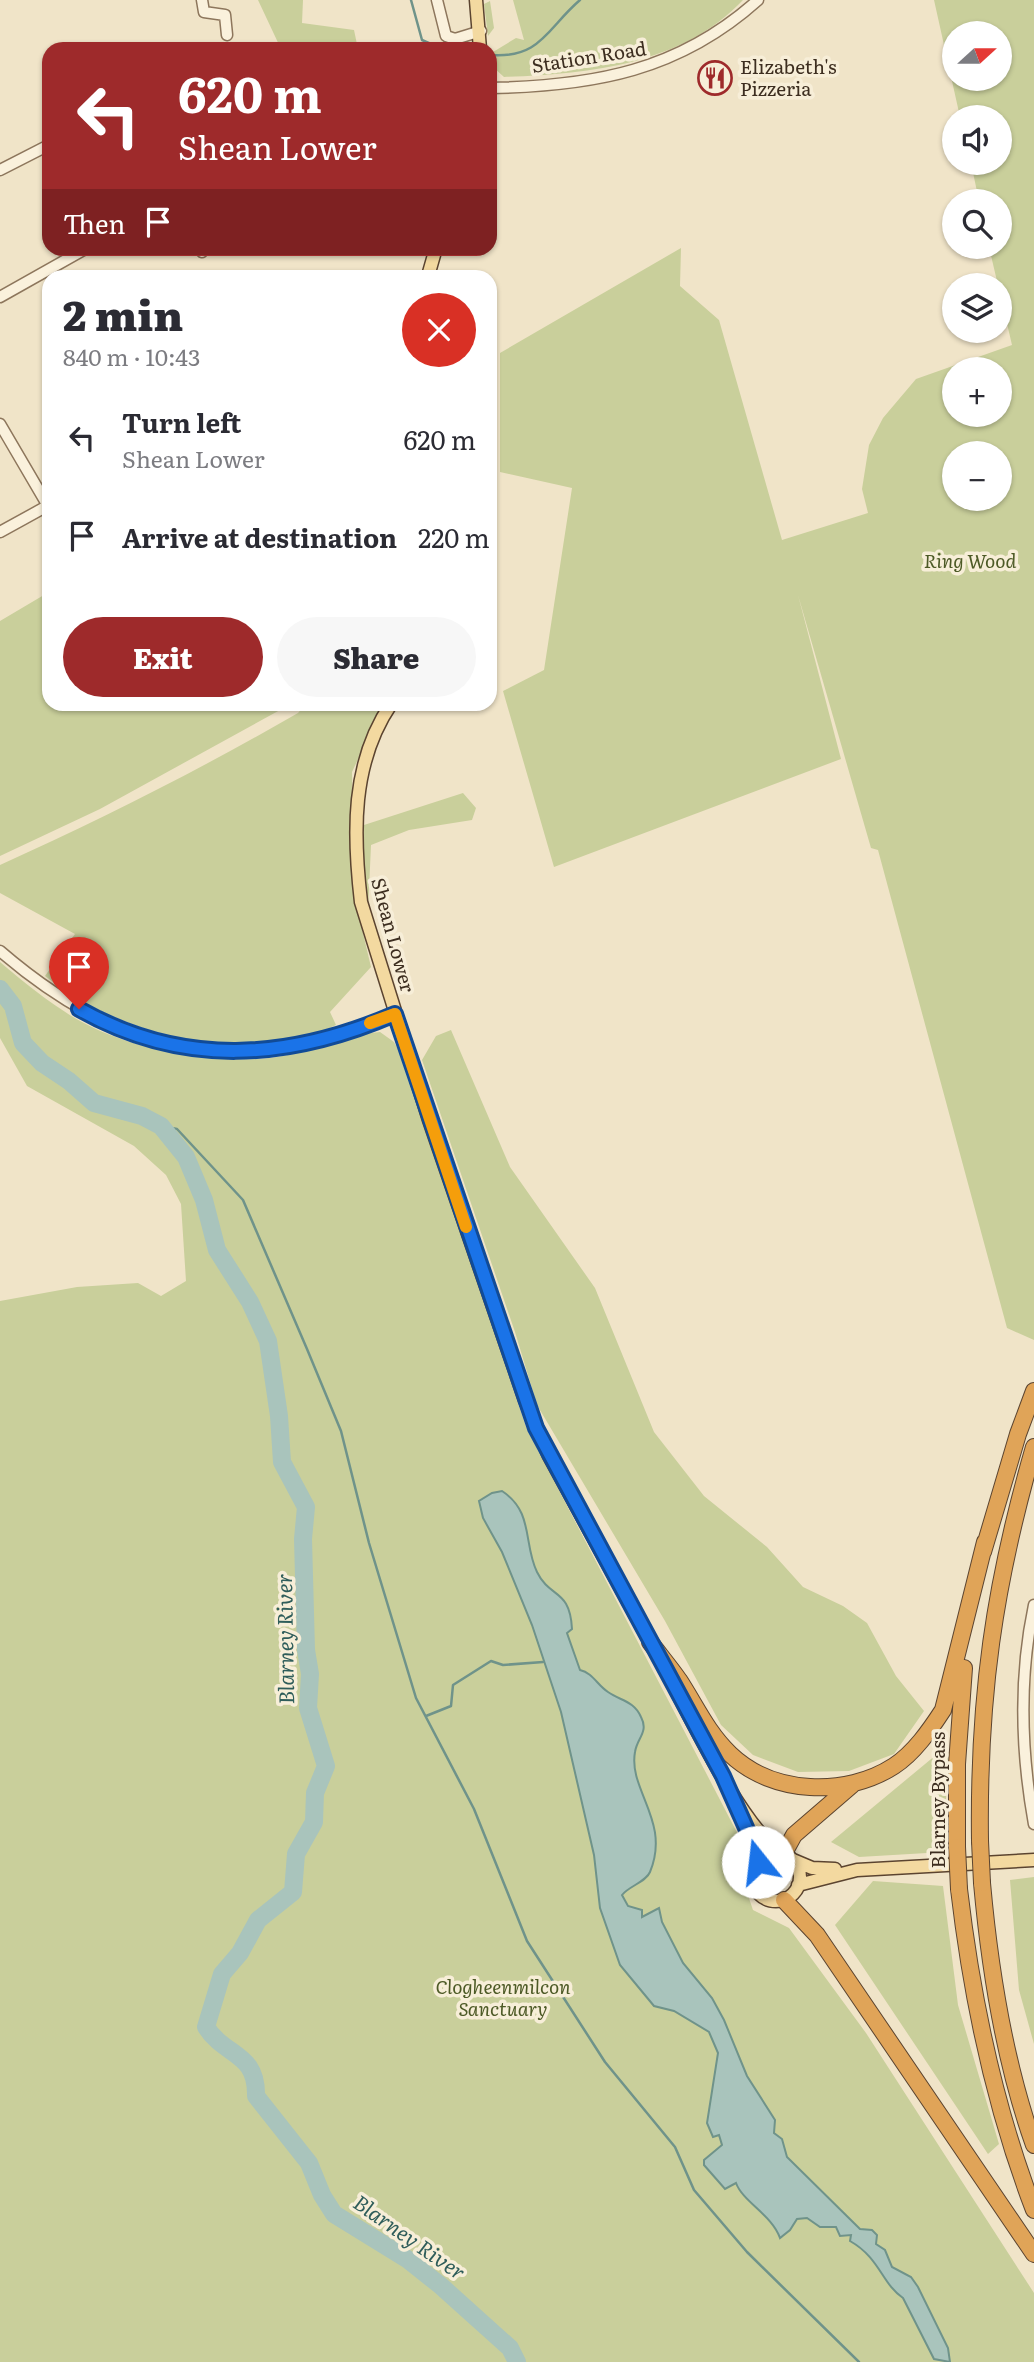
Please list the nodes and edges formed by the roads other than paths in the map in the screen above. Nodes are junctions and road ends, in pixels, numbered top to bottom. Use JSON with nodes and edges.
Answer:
{"nodes":[{"id":1,"x":202,"y":0,"type":"edge"},
{"id":2,"x":437,"y":0,"type":"edge"},
{"id":3,"x":476,"y":0,"type":"edge"},
{"id":4,"x":758,"y":0,"type":"edge"},
{"id":5,"x":227,"y":35,"type":"dead end"},
{"id":6,"x":481,"y":41,"type":"edge"},
{"id":7,"x":497,"y":87,"type":"edge"},
{"id":8,"x":42,"y":149,"type":"edge"},
{"id":9,"x":0,"y":170,"type":"edge"},
{"id":10,"x":74,"y":256,"type":"edge"},
{"id":11,"x":48,"y":270,"type":"edge"},
{"id":12,"x":42,"y":274,"type":"edge"},
{"id":13,"x":0,"y":297,"type":"edge"},
{"id":14,"x":0,"y":424,"type":"edge"},
{"id":15,"x":42,"y":494,"type":"edge"},
{"id":16,"x":42,"y":510,"type":"edge"},
{"id":17,"x":0,"y":533,"type":"edge"},
{"id":18,"x":387,"y":711,"type":"edge"},
{"id":19,"x":0,"y":951,"type":"edge"},
{"id":20,"x":395,"y":1014,"type":"junction"},
{"id":21,"x":1034,"y":1391,"type":"edge"},
{"id":22,"x":1034,"y":1447,"type":"edge"},
{"id":23,"x":985,"y":1542,"type":"junction"},
{"id":24,"x":1034,"y":1605,"type":"edge"},
{"id":25,"x":650,"y":1642,"type":"junction"},
{"id":26,"x":723,"y":1776,"type":"junction"},
{"id":27,"x":854,"y":1783,"type":"junction"},
{"id":28,"x":1034,"y":1824,"type":"edge"},
{"id":29,"x":785,"y":1856,"type":"junction"},
{"id":30,"x":760,"y":1859,"type":"junction"},
{"id":31,"x":1034,"y":1860,"type":"edge"},
{"id":32,"x":857,"y":1870,"type":"junction"},
{"id":33,"x":798,"y":1885,"type":"junction"},
{"id":34,"x":783,"y":1900,"type":"junction"},
{"id":35,"x":1034,"y":2145,"type":"edge"},
{"id":36,"x":1034,"y":2210,"type":"edge"},
{"id":37,"x":1034,"y":2254,"type":"edge"}],
"edges":[{"from":1,"to":5,"type":"street"},
{"from":2,"to":6,"type":"street"},
{"from":3,"to":6,"type":"main road"},
{"from":4,"to":7,"type":"street","name":"Station Road"},
{"from":8,"to":9,"type":"street"},
{"from":10,"to":11,"type":"street"},
{"from":12,"to":13,"type":"street"},
{"from":14,"to":15,"type":"street"},
{"from":16,"to":17,"type":"street"},
{"from":18,"to":20,"type":"main road","name":"Shean Lower"},
{"from":19,"to":20,"type":"street","name":"Shean Lower"},
{"from":20,"to":25,"type":"main road","name":"Shean Lower"},
{"from":21,"to":23,"type":"highway","name":"Blarney Bypass"},
{"from":22,"to":35,"type":"highway","bridge":true},
{"from":23,"to":27,"type":"highway"},
{"from":23,"to":36,"type":"highway","name":"Blarney Bypass","bridge":true},
{"from":24,"to":28,"type":"street"},
{"from":25,"to":26,"type":"main road","name":"Shean Lower"},
{"from":25,"to":27,"type":"highway"},
{"from":26,"to":29,"type":"main road","name":"Shean Lower"},
{"from":26,"to":30,"type":"main road","name":"Shean Lower"},
{"from":27,"to":29,"type":"highway"},
{"from":29,"to":30,"type":"main road"},
{"from":29,"to":32,"type":"main road"},
{"from":29,"to":33,"type":"main road"},
{"from":30,"to":34,"type":"main road"},
{"from":31,"to":32,"type":"main road"},
{"from":32,"to":33,"type":"main road"},
{"from":33,"to":34,"type":"main road"},
{"from":34,"to":37,"type":"highway"}]}
